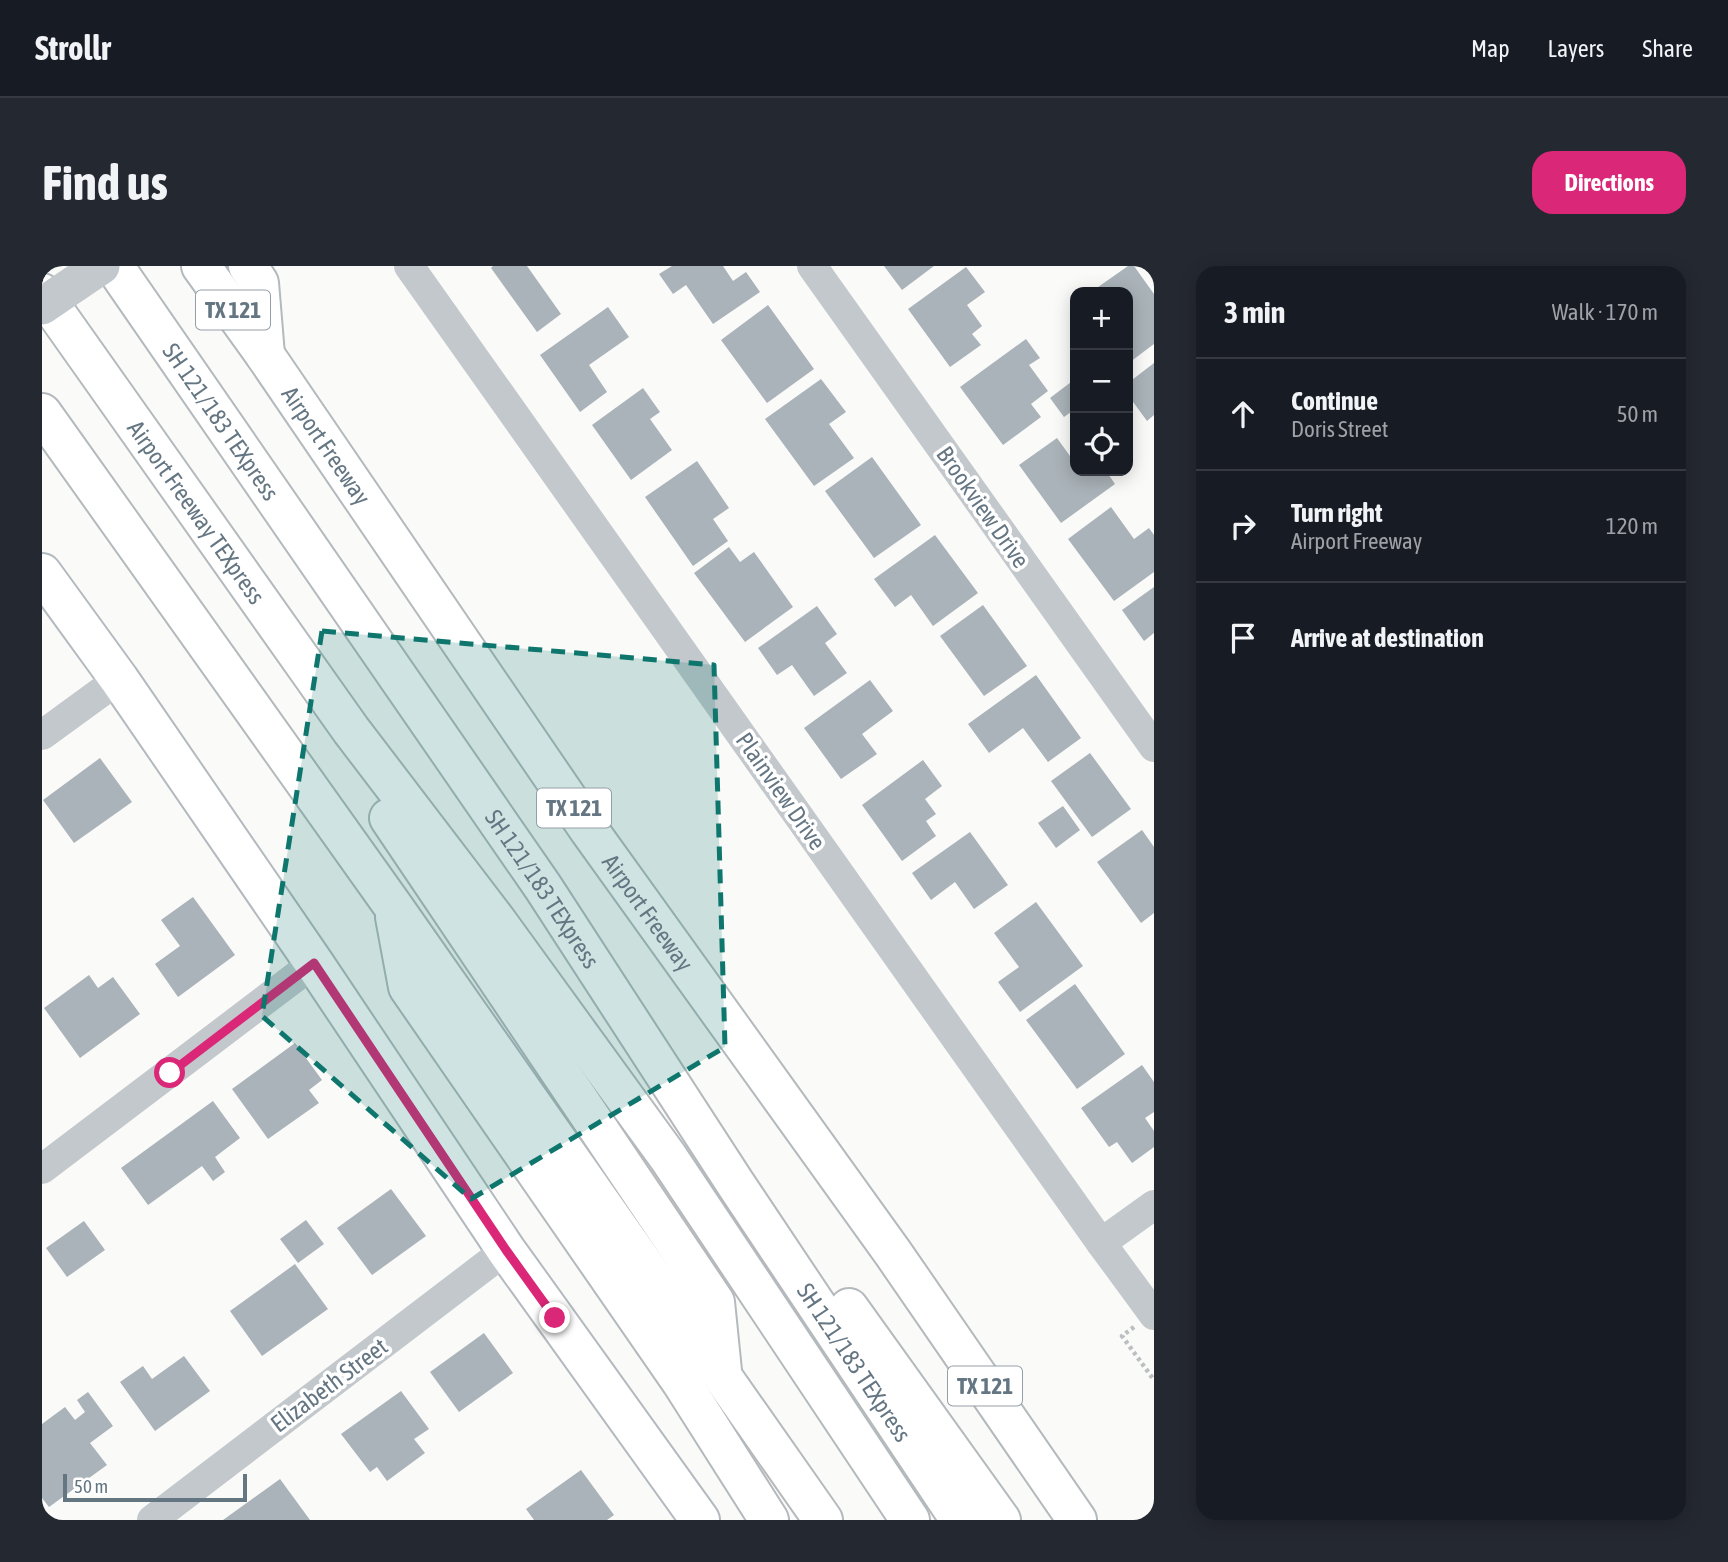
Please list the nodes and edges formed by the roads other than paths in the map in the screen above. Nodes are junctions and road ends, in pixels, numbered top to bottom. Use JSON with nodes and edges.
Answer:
{"nodes":[{"id":1,"x":101,"y":266,"type":"edge"},
{"id":2,"x":114,"y":266,"type":"edge"},
{"id":3,"x":201,"y":266,"type":"edge"},
{"id":4,"x":248,"y":266,"type":"edge"},
{"id":5,"x":409,"y":266,"type":"edge"},
{"id":6,"x":812,"y":266,"type":"edge"},
{"id":7,"x":42,"y":293,"type":"edge"},
{"id":8,"x":42,"y":306,"type":"edge"},
{"id":9,"x":265,"y":355,"type":"junction"},
{"id":10,"x":42,"y":413,"type":"edge"},
{"id":11,"x":42,"y":573,"type":"edge"},
{"id":12,"x":119,"y":679,"type":"junction"},
{"id":13,"x":351,"y":730,"type":"junction"},
{"id":14,"x":42,"y":735,"type":"edge"},
{"id":15,"x":1154,"y":747,"type":"edge"},
{"id":16,"x":393,"y":906,"type":"junction"},
{"id":17,"x":314,"y":963,"type":"junction"},
{"id":18,"x":42,"y":1169,"type":"edge"},
{"id":19,"x":735,"y":1183,"type":"junction"},
{"id":20,"x":1154,"y":1205,"type":"edge"},
{"id":21,"x":1101,"y":1243,"type":"junction"},
{"id":22,"x":506,"y":1250,"type":"junction"},
{"id":23,"x":1154,"y":1315,"type":"edge"},
{"id":24,"x":722,"y":1375,"type":"junction"},
{"id":25,"x":152,"y":1520,"type":"edge"},
{"id":26,"x":700,"y":1520,"type":"edge"},
{"id":27,"x":769,"y":1520,"type":"edge"},
{"id":28,"x":823,"y":1520,"type":"edge"},
{"id":29,"x":910,"y":1520,"type":"edge"},
{"id":30,"x":960,"y":1520,"type":"edge"},
{"id":31,"x":1001,"y":1520,"type":"edge"},
{"id":32,"x":1077,"y":1520,"type":"edge"}],
"edges":[{"from":1,"to":8,"type":"street","bridge":true},
{"from":2,"to":19,"type":"main road","name":"SH 121/183 TEXpress"},
{"from":3,"to":9,"type":"main road","name":"Airport Freeway","number":"TX 121"},
{"from":4,"to":9,"type":"main road"},
{"from":5,"to":21,"type":"street","name":"Plainview Drive"},
{"from":6,"to":15,"type":"street","name":"Brookview Drive"},
{"from":7,"to":13,"type":"main road","name":"Airport Freeway TEXpress"},
{"from":9,"to":32,"type":"main road","name":"Airport Freeway","number":"TX 121"},
{"from":10,"to":16,"type":"main road"},
{"from":11,"to":12,"type":"main road"},
{"from":12,"to":14,"type":"street"},
{"from":12,"to":17,"type":"main road"},
{"from":13,"to":24,"type":"main road"},
{"from":13,"to":29,"type":"main road","name":"SH 121/183 TEXpress"},
{"from":16,"to":24,"type":"main road"},
{"from":16,"to":27,"type":"main road"},
{"from":17,"to":18,"type":"street"},
{"from":17,"to":22,"type":"main road"},
{"from":19,"to":30,"type":"main road","name":"SH 121/183 TEXpress"},
{"from":19,"to":31,"type":"main road"},
{"from":20,"to":21,"type":"street"},
{"from":21,"to":23,"type":"street","name":"Plainview Drive"},
{"from":22,"to":25,"type":"street","name":"Elizabeth Street"},
{"from":22,"to":26,"type":"main road"},
{"from":24,"to":28,"type":"main road"}]}
